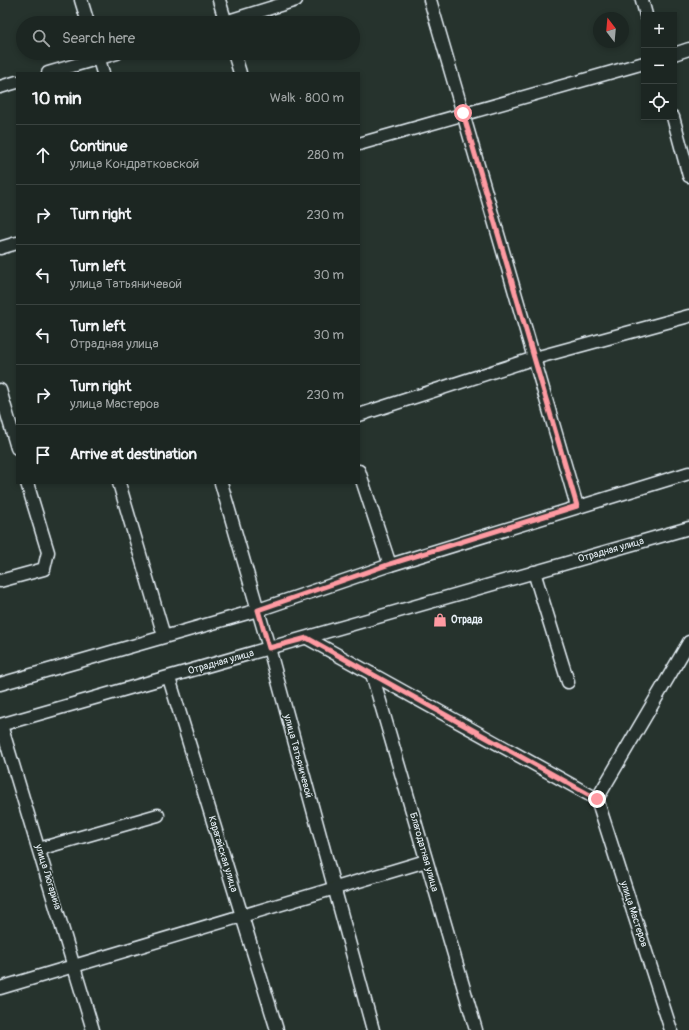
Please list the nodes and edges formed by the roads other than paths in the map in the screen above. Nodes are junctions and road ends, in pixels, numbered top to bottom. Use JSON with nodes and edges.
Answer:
{"nodes":[{"id":1,"x":81,"y":0,"type":"edge"},
{"id":2,"x":219,"y":0,"type":"edge"},
{"id":3,"x":296,"y":0,"type":"edge"},
{"id":4,"x":430,"y":0,"type":"edge"},
{"id":5,"x":642,"y":0,"type":"edge"},
{"id":6,"x":645,"y":12,"type":"edge"},
{"id":7,"x":86,"y":16,"type":"edge"},
{"id":8,"x":222,"y":16,"type":"edge"},
{"id":9,"x":246,"y":16,"type":"edge"},
{"id":10,"x":689,"y":49,"type":"edge"},
{"id":11,"x":677,"y":53,"type":"edge"},
{"id":12,"x":85,"y":60,"type":"edge"},
{"id":13,"x":98,"y":60,"type":"edge"},
{"id":14,"x":236,"y":60,"type":"edge"},
{"id":15,"x":641,"y":64,"type":"edge"},
{"id":16,"x":51,"y":72,"type":"edge"},
{"id":17,"x":102,"y":72,"type":"edge"},
{"id":18,"x":240,"y":72,"type":"edge"},
{"id":19,"x":16,"y":82,"type":"edge"},
{"id":20,"x":0,"y":87,"type":"edge"},
{"id":21,"x":463,"y":113,"type":"junction"},
{"id":22,"x":674,"y":120,"type":"edge"},
{"id":23,"x":360,"y":144,"type":"edge"},
{"id":24,"x":689,"y":176,"type":"edge"},
{"id":25,"x":16,"y":243,"type":"edge"},
{"id":26,"x":0,"y":248,"type":"edge"},
{"id":27,"x":689,"y":316,"type":"edge"},
{"id":28,"x":535,"y":358,"type":"junction"},
{"id":29,"x":0,"y":390,"type":"edge"},
{"id":30,"x":360,"y":415,"type":"edge"},
{"id":31,"x":16,"y":445,"type":"edge"},
{"id":32,"x":689,"y":472,"type":"edge"},
{"id":33,"x":360,"y":474,"type":"edge"},
{"id":34,"x":28,"y":484,"type":"edge"},
{"id":35,"x":119,"y":484,"type":"edge"},
{"id":36,"x":221,"y":484,"type":"edge"},
{"id":37,"x":577,"y":506,"type":"junction"},
{"id":38,"x":689,"y":528,"type":"edge"},
{"id":39,"x":390,"y":564,"type":"junction"},
{"id":40,"x":534,"y":572,"type":"junction"},
{"id":41,"x":0,"y":581,"type":"edge"},
{"id":42,"x":258,"y":610,"type":"junction"},
{"id":43,"x":164,"y":636,"type":"junction"},
{"id":44,"x":307,"y":638,"type":"junction"},
{"id":45,"x":689,"y":642,"type":"edge"},
{"id":46,"x":269,"y":648,"type":"junction"},
{"id":47,"x":372,"y":674,"type":"junction"},
{"id":48,"x":169,"y":678,"type":"junction"},
{"id":49,"x":568,"y":682,"type":"dead end"},
{"id":50,"x":0,"y":684,"type":"edge"},
{"id":51,"x":0,"y":725,"type":"edge"},
{"id":52,"x":597,"y":799,"type":"junction"},
{"id":53,"x":158,"y":815,"type":"dead end"},
{"id":54,"x":39,"y":849,"type":"junction"},
{"id":55,"x":426,"y":861,"type":"junction"},
{"id":56,"x":334,"y":890,"type":"junction"},
{"id":57,"x":242,"y":916,"type":"junction"},
{"id":58,"x":74,"y":967,"type":"junction"},
{"id":59,"x":0,"y":988,"type":"edge"},
{"id":60,"x":93,"y":1030,"type":"edge"},
{"id":61,"x":277,"y":1030,"type":"edge"},
{"id":62,"x":373,"y":1030,"type":"edge"},
{"id":63,"x":476,"y":1030,"type":"edge"},
{"id":64,"x":671,"y":1030,"type":"edge"}],
"edges":[{"from":1,"to":7,"type":"street"},
{"from":2,"to":8,"type":"street"},
{"from":3,"to":9,"type":"street"},
{"from":4,"to":21,"type":"street"},
{"from":5,"to":6,"type":"street"},
{"from":10,"to":11,"type":"street"},
{"from":12,"to":16,"type":"street"},
{"from":13,"to":17,"type":"street"},
{"from":14,"to":18,"type":"street"},
{"from":15,"to":21,"type":"street"},
{"from":19,"to":20,"type":"street"},
{"from":21,"to":23,"type":"street"},
{"from":21,"to":28,"type":"street"},
{"from":22,"to":24,"type":"street"},
{"from":25,"to":26,"type":"street"},
{"from":27,"to":28,"type":"street"},
{"from":28,"to":30,"type":"street"},
{"from":28,"to":37,"type":"street"},
{"from":29,"to":31,"type":"street"},
{"from":32,"to":37,"type":"street"},
{"from":33,"to":39,"type":"street"},
{"from":34,"to":41,"type":"street"},
{"from":35,"to":43,"type":"street"},
{"from":36,"to":42,"type":"street","name":"улица Татьяничевой"},
{"from":37,"to":39,"type":"street"},
{"from":38,"to":40,"type":"street","name":"Отрадная улица"},
{"from":39,"to":42,"type":"street"},
{"from":40,"to":44,"type":"street","name":"Отрадная улица"},
{"from":40,"to":49,"type":"street"},
{"from":42,"to":43,"type":"street"},
{"from":42,"to":46,"type":"street","name":"улица Татьяничевой"},
{"from":43,"to":50,"type":"street"},
{"from":44,"to":46,"type":"street","name":"Отрадная улица"},
{"from":44,"to":47,"type":"street"},
{"from":45,"to":52,"type":"street"},
{"from":46,"to":48,"type":"street","name":"Отрадная улица"},
{"from":46,"to":56,"type":"street","name":"улица Татьяничевой"},
{"from":47,"to":52,"type":"street"},
{"from":47,"to":55,"type":"street","name":"Благодатная улица"},
{"from":48,"to":51,"type":"street","name":"Отрадная улица"},
{"from":48,"to":57,"type":"street","name":"Карагайская улица"},
{"from":51,"to":54,"type":"street","name":"улица Люгарина"},
{"from":52,"to":64,"type":"street","name":"улица Мастеров"},
{"from":53,"to":54,"type":"street"},
{"from":54,"to":58,"type":"street","name":"улица Люгарина"},
{"from":55,"to":56,"type":"street"},
{"from":55,"to":63,"type":"street","name":"Благодатная улица"},
{"from":56,"to":57,"type":"street"},
{"from":56,"to":62,"type":"street","name":"улица Татьяничевой"},
{"from":57,"to":58,"type":"street"},
{"from":57,"to":61,"type":"street","name":"Карагайская улица"},
{"from":58,"to":59,"type":"street"},
{"from":58,"to":60,"type":"street","name":"улица Люгарина"}]}
